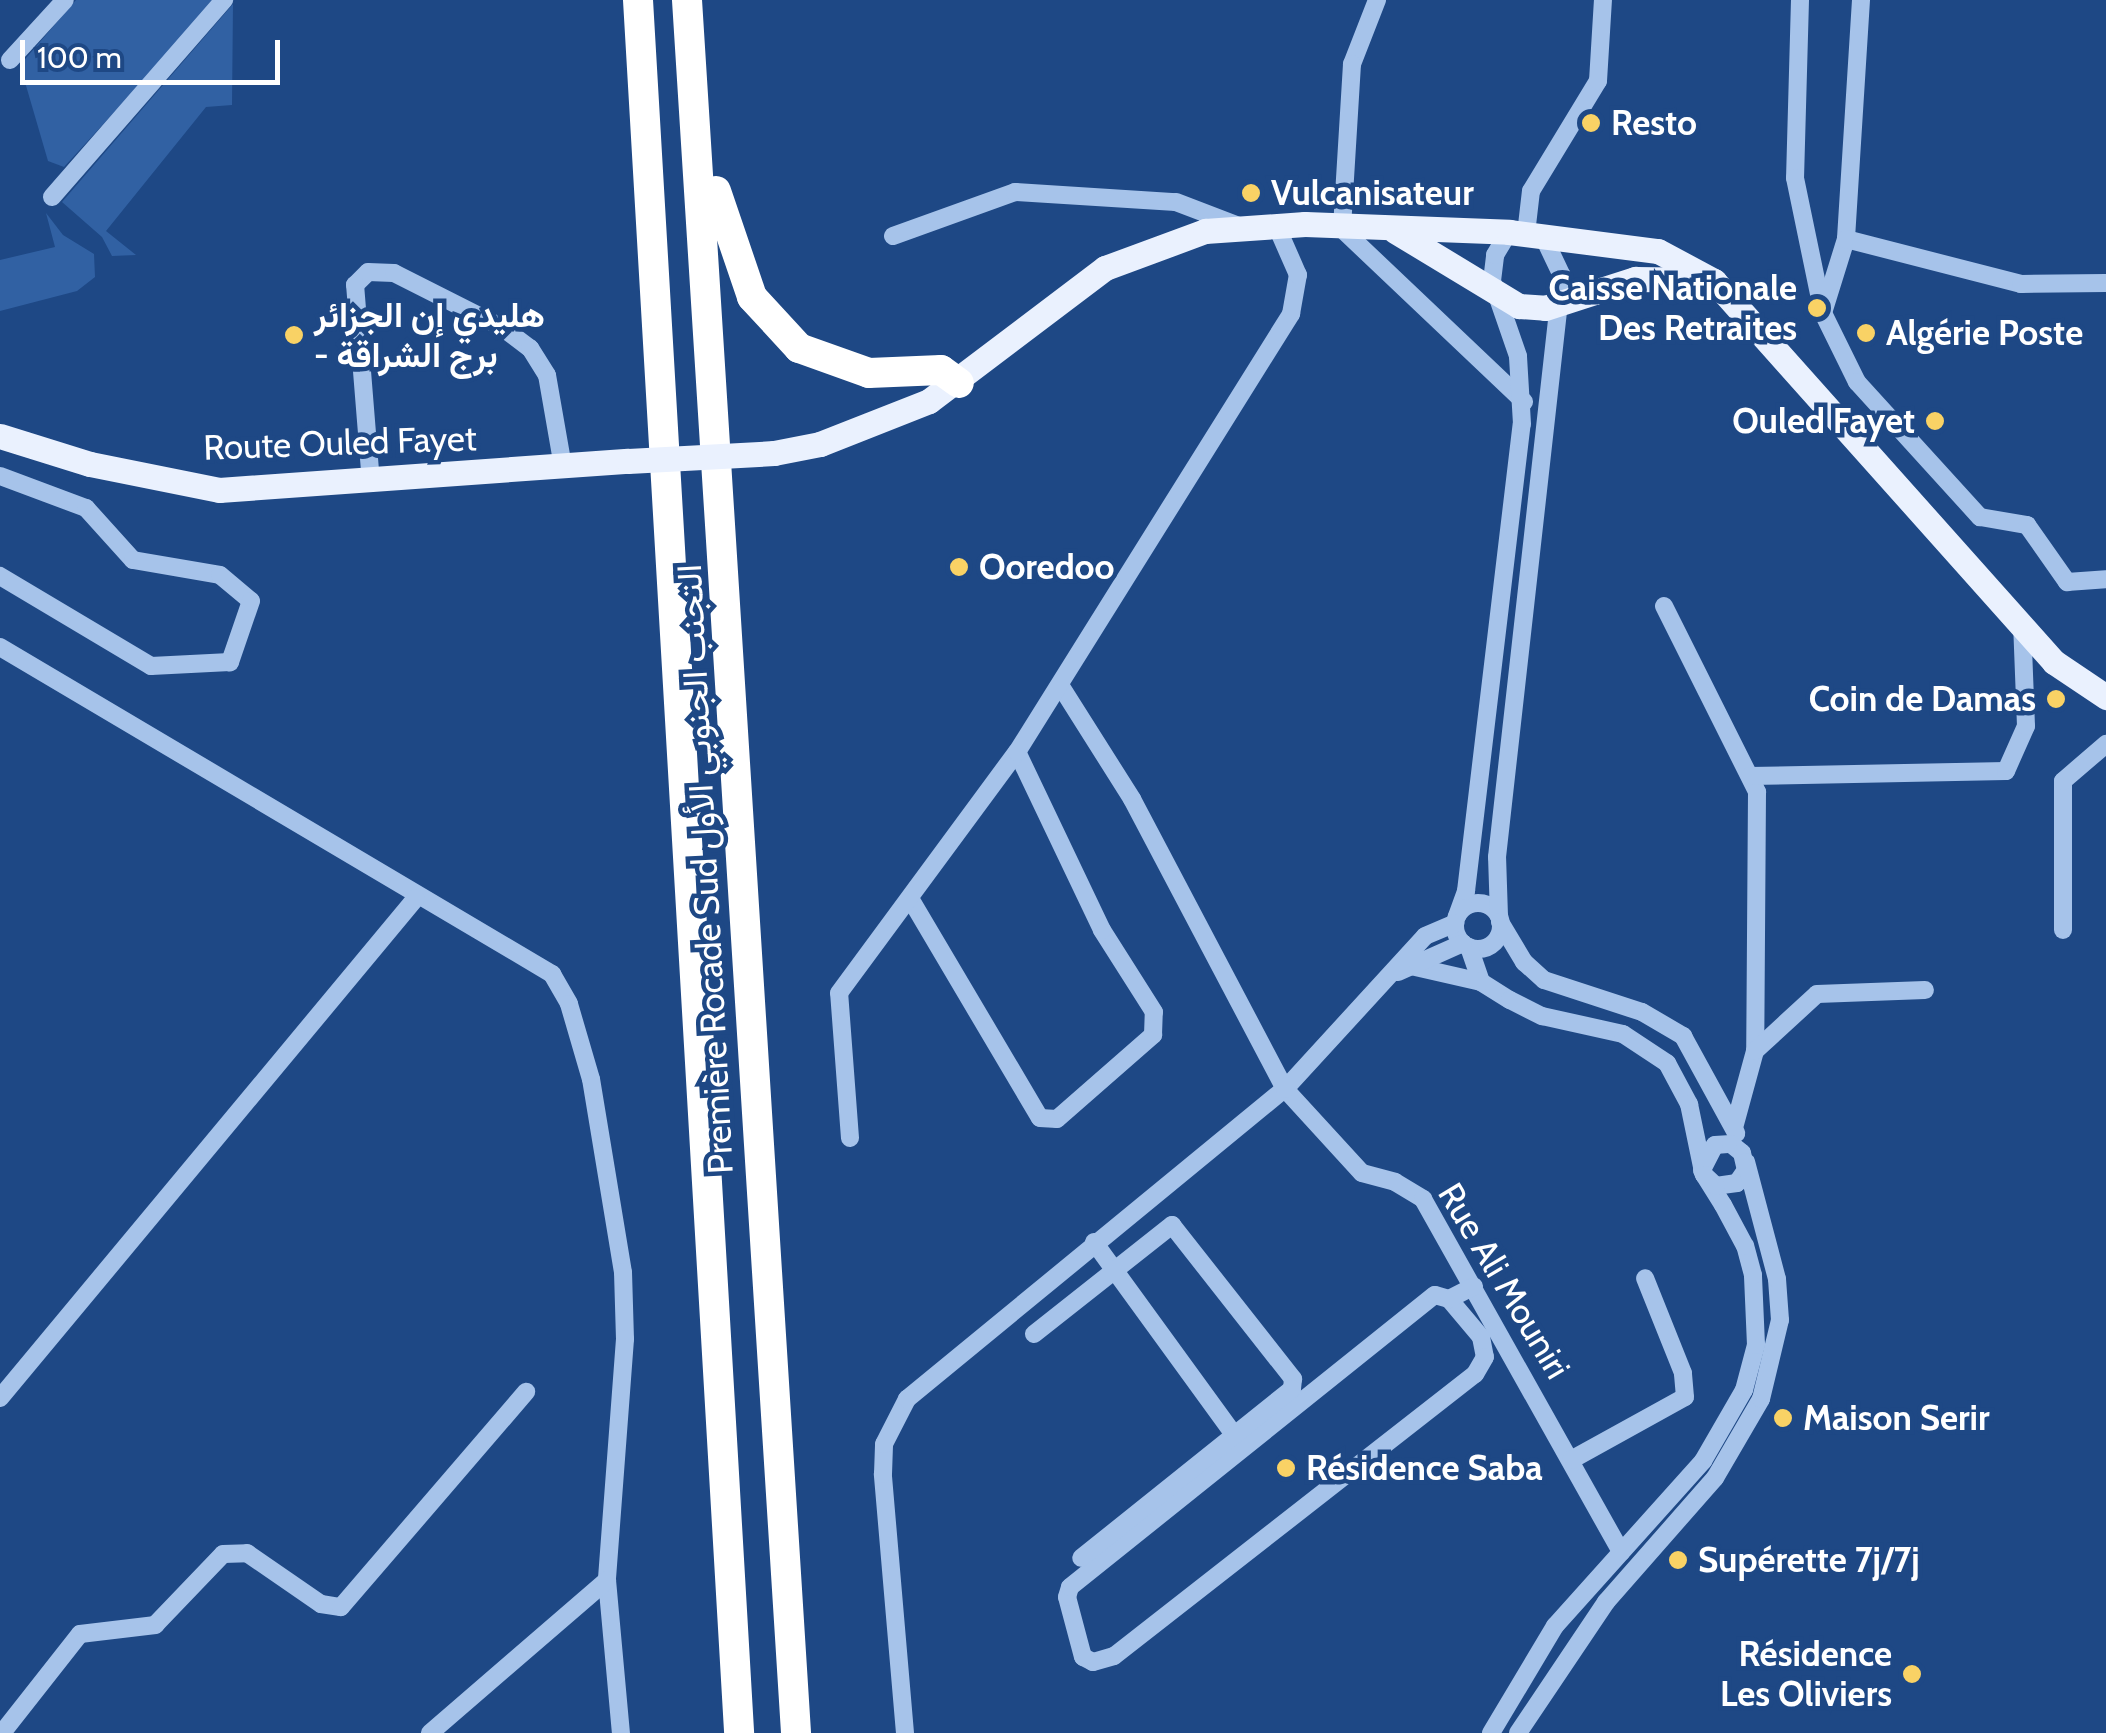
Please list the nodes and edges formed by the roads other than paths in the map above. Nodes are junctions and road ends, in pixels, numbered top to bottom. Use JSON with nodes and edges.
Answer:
{"nodes":[{"id":1,"x":65,"y":0,"type":"edge"},
{"id":2,"x":224,"y":0,"type":"edge"},
{"id":3,"x":638,"y":0,"type":"edge"},
{"id":4,"x":688,"y":0,"type":"edge"},
{"id":5,"x":1377,"y":0,"type":"edge"},
{"id":6,"x":1603,"y":0,"type":"edge"},
{"id":7,"x":1800,"y":0,"type":"edge"},
{"id":8,"x":1861,"y":0,"type":"edge"},
{"id":9,"x":10,"y":60,"type":"dead end"},
{"id":10,"x":698,"y":123,"type":"junction"},
{"id":11,"x":52,"y":197,"type":"dead end"},
{"id":12,"x":1276,"y":225,"type":"junction"},
{"id":13,"x":1240,"y":226,"type":"junction"},
{"id":14,"x":1342,"y":229,"type":"junction"},
{"id":15,"x":1392,"y":230,"type":"junction"},
{"id":16,"x":1526,"y":234,"type":"junction"},
{"id":17,"x":892,"y":236,"type":"dead end"},
{"id":18,"x":1846,"y":240,"type":"junction"},
{"id":19,"x":1714,"y":281,"type":"junction"},
{"id":20,"x":2106,"y":283,"type":"edge"},
{"id":21,"x":1495,"y":294,"type":"junction"},
{"id":22,"x":1558,"y":304,"type":"junction"},
{"id":23,"x":1824,"y":313,"type":"junction"},
{"id":24,"x":960,"y":383,"type":"junction"},
{"id":25,"x":1524,"y":402,"type":"junction"},
{"id":26,"x":0,"y":436,"type":"edge"},
{"id":27,"x":563,"y":467,"type":"junction"},
{"id":28,"x":0,"y":476,"type":"edge"},
{"id":29,"x":372,"y":483,"type":"junction"},
{"id":30,"x":0,"y":576,"type":"edge"},
{"id":31,"x":2106,"y":579,"type":"edge"},
{"id":32,"x":1664,"y":606,"type":"dead end"},
{"id":33,"x":2022,"y":624,"type":"junction"},
{"id":34,"x":7,"y":651,"type":"edge"},
{"id":35,"x":0,"y":672,"type":"edge"},
{"id":36,"x":1060,"y":685,"type":"junction"},
{"id":37,"x":2104,"y":697,"type":"edge"},
{"id":38,"x":2106,"y":744,"type":"edge"},
{"id":39,"x":1017,"y":752,"type":"junction"},
{"id":40,"x":1750,"y":776,"type":"junction"},
{"id":41,"x":416,"y":898,"type":"junction"},
{"id":42,"x":912,"y":900,"type":"junction"},
{"id":43,"x":1499,"y":919,"type":"junction"},
{"id":44,"x":1456,"y":920,"type":"junction"},
{"id":45,"x":2063,"y":930,"type":"dead end"},
{"id":46,"x":1466,"y":945,"type":"junction"},
{"id":47,"x":1402,"y":970,"type":"junction"},
{"id":48,"x":1481,"y":982,"type":"junction"},
{"id":49,"x":1925,"y":990,"type":"dead end"},
{"id":50,"x":1755,"y":1050,"type":"junction"},
{"id":51,"x":1285,"y":1089,"type":"junction"},
{"id":52,"x":1734,"y":1128,"type":"junction"},
{"id":53,"x":850,"y":1138,"type":"dead end"},
{"id":54,"x":1744,"y":1158,"type":"junction"},
{"id":55,"x":1703,"y":1172,"type":"junction"},
{"id":56,"x":1094,"y":1242,"type":"junction"},
{"id":57,"x":1115,"y":1269,"type":"junction"},
{"id":58,"x":1645,"y":1278,"type":"dead end"},
{"id":59,"x":1474,"y":1286,"type":"junction"},
{"id":60,"x":1449,"y":1299,"type":"junction"},
{"id":61,"x":1034,"y":1334,"type":"dead end"},
{"id":62,"x":526,"y":1392,"type":"dead end"},
{"id":63,"x":0,"y":1398,"type":"edge"},
{"id":64,"x":1234,"y":1435,"type":"junction"},
{"id":65,"x":1571,"y":1460,"type":"junction"},
{"id":66,"x":1620,"y":1552,"type":"junction"},
{"id":67,"x":1081,"y":1558,"type":"dead end"},
{"id":68,"x":607,"y":1580,"type":"junction"},
{"id":69,"x":2,"y":1733,"type":"edge"},
{"id":70,"x":430,"y":1733,"type":"edge"},
{"id":71,"x":621,"y":1733,"type":"edge"},
{"id":72,"x":739,"y":1733,"type":"edge"},
{"id":73,"x":796,"y":1733,"type":"edge"},
{"id":74,"x":905,"y":1733,"type":"edge"},
{"id":75,"x":1491,"y":1733,"type":"edge"},
{"id":76,"x":1518,"y":1733,"type":"edge"}],
"edges":[{"from":1,"to":9,"type":"street"},
{"from":2,"to":11,"type":"street"},
{"from":3,"to":72,"type":"highway","name":"Première Rocade Sud التجنب الجنوبي الأول"},
{"from":4,"to":10,"type":"highway","name":"Première Rocade Sud التجنب الجنوبي الأول"},
{"from":5,"to":14,"type":"street"},
{"from":6,"to":16,"type":"street"},
{"from":7,"to":23,"type":"street"},
{"from":8,"to":18,"type":"street"},
{"from":10,"to":24,"type":"highway"},
{"from":10,"to":73,"type":"highway","name":"Première Rocade Sud التجنب الجنوبي الأول"},
{"from":12,"to":13,"type":"main road","name":"Route Ouled Fayet"},
{"from":12,"to":14,"type":"main road","name":"Route Ouled Fayet"},
{"from":12,"to":36,"type":"street"},
{"from":13,"to":17,"type":"street"},
{"from":13,"to":24,"type":"main road","name":"Route Ouled Fayet"},
{"from":14,"to":15,"type":"main road","name":"Route Ouled Fayet"},
{"from":14,"to":25,"type":"street"},
{"from":15,"to":16,"type":"main road","name":"Route Ouled Fayet"},
{"from":15,"to":21,"type":"main road"},
{"from":16,"to":19,"type":"main road","name":"Route Ouled Fayet"},
{"from":16,"to":21,"type":"street"},
{"from":16,"to":22,"type":"street"},
{"from":18,"to":20,"type":"street"},
{"from":18,"to":23,"type":"street"},
{"from":19,"to":22,"type":"main road"},
{"from":19,"to":33,"type":"main road"},
{"from":21,"to":22,"type":"main road"},
{"from":21,"to":25,"type":"street"},
{"from":22,"to":43,"type":"street"},
{"from":23,"to":31,"type":"street"},
{"from":24,"to":27,"type":"main road","name":"Route Ouled Fayet","bridge":true},
{"from":25,"to":44,"type":"street"},
{"from":26,"to":29,"type":"main road","name":"Route Ouled Fayet"},
{"from":27,"to":29,"type":"main road","name":"Route Ouled Fayet"},
{"from":27,"to":29,"type":"street"},
{"from":28,"to":30,"type":"street"},
{"from":32,"to":40,"type":"street"},
{"from":33,"to":37,"type":"main road"},
{"from":33,"to":40,"type":"street"},
{"from":34,"to":35,"type":"street"},
{"from":34,"to":41,"type":"street"},
{"from":36,"to":39,"type":"street"},
{"from":36,"to":51,"type":"street","name":"Rue Ali Mouniri"},
{"from":38,"to":45,"type":"street"},
{"from":39,"to":42,"type":"street"},
{"from":39,"to":42,"type":"street"},
{"from":40,"to":50,"type":"street"},
{"from":41,"to":63,"type":"street"},
{"from":41,"to":68,"type":"street"},
{"from":42,"to":53,"type":"street"},
{"from":43,"to":44,"type":"street"},
{"from":43,"to":46,"type":"street"},
{"from":43,"to":52,"type":"street"},
{"from":44,"to":46,"type":"street"},
{"from":44,"to":47,"type":"street"},
{"from":46,"to":47,"type":"street"},
{"from":46,"to":48,"type":"street"},
{"from":47,"to":48,"type":"street"},
{"from":47,"to":51,"type":"street"},
{"from":48,"to":55,"type":"street"},
{"from":49,"to":50,"type":"street"},
{"from":50,"to":52,"type":"street"},
{"from":51,"to":56,"type":"street"},
{"from":51,"to":59,"type":"street","name":"Rue Ali Mouniri"},
{"from":52,"to":54,"type":"street"},
{"from":54,"to":55,"type":"street"},
{"from":54,"to":55,"type":"street"},
{"from":54,"to":76,"type":"street"},
{"from":55,"to":66,"type":"street"},
{"from":56,"to":57,"type":"street"},
{"from":56,"to":74,"type":"street"},
{"from":57,"to":61,"type":"street"},
{"from":57,"to":64,"type":"street"},
{"from":57,"to":64,"type":"street"},
{"from":58,"to":65,"type":"street"},
{"from":59,"to":60,"type":"street"},
{"from":59,"to":65,"type":"street","name":"Rue Ali Mouniri"},
{"from":60,"to":60,"type":"street"},
{"from":62,"to":69,"type":"street"},
{"from":64,"to":67,"type":"street"},
{"from":65,"to":66,"type":"street","name":"Rue Ali Mouniri"},
{"from":66,"to":75,"type":"street"},
{"from":68,"to":70,"type":"street"},
{"from":68,"to":71,"type":"street"}]}
